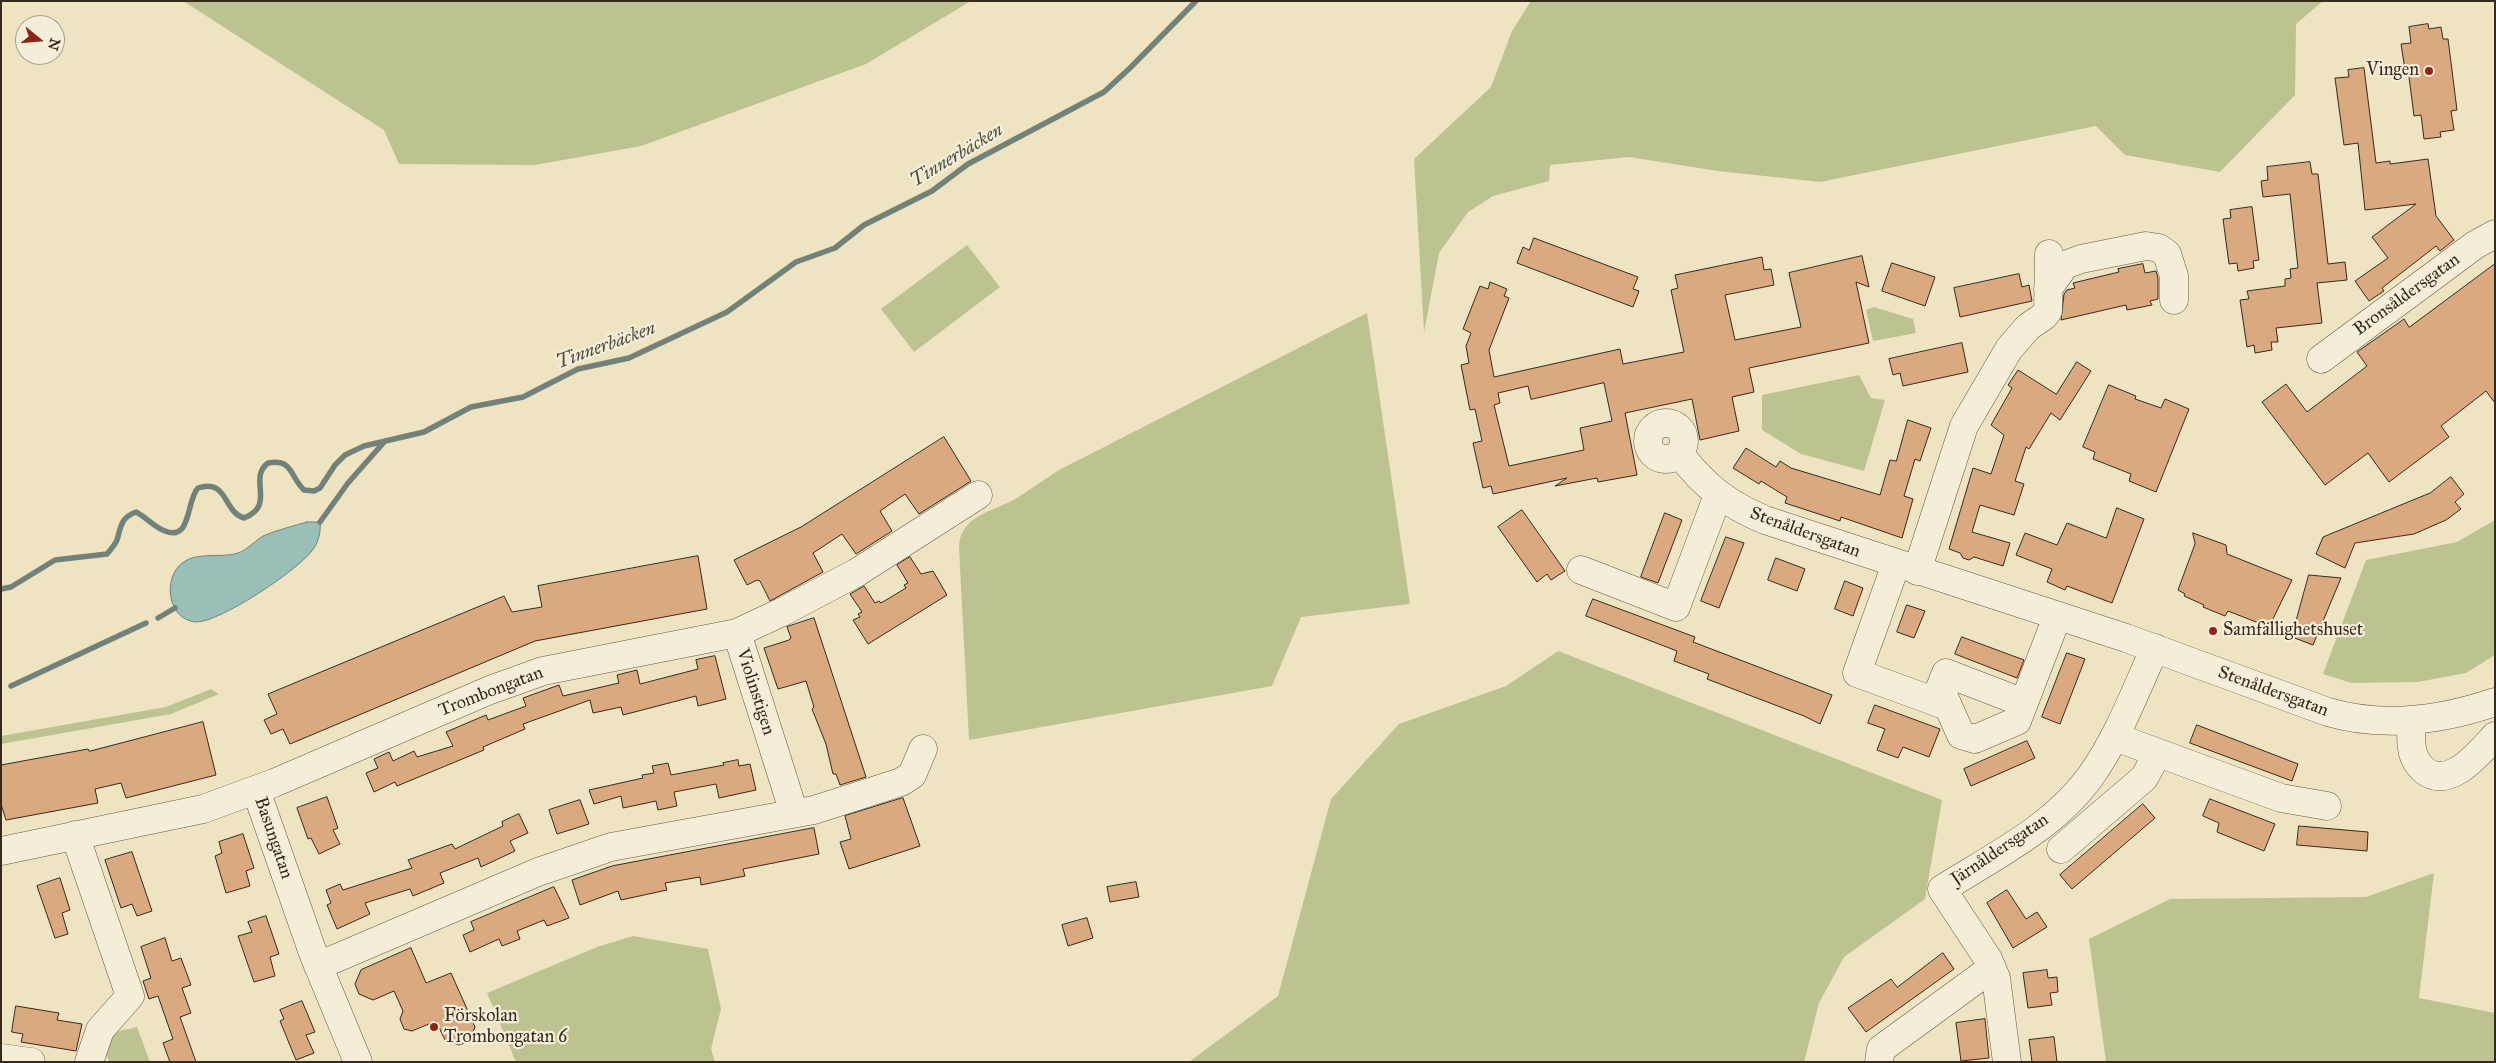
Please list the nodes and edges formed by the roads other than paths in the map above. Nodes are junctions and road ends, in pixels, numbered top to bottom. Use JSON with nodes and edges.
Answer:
{"nodes":[{"id":1,"x":2495,"y":234,"type":"edge"},
{"id":2,"x":2049,"y":254,"type":"dead end"},
{"id":3,"x":2048,"y":289,"type":"junction"},
{"id":4,"x":2174,"y":300,"type":"dead end"},
{"id":5,"x":2321,"y":359,"type":"dead end"},
{"id":6,"x":1679,"y":453,"type":"dead end"},
{"id":7,"x":978,"y":495,"type":"dead end"},
{"id":8,"x":1718,"y":496,"type":"junction"},
{"id":9,"x":1907,"y":568,"type":"junction"},
{"id":10,"x":1581,"y":570,"type":"dead end"},
{"id":11,"x":2057,"y":616,"type":"junction"},
{"id":12,"x":737,"y":633,"type":"junction"},
{"id":13,"x":2155,"y":648,"type":"junction"},
{"id":14,"x":2495,"y":702,"type":"edge"},
{"id":15,"x":2024,"y":703,"type":"junction"},
{"id":16,"x":1948,"y":706,"type":"junction"},
{"id":17,"x":2412,"y":721,"type":"junction"},
{"id":18,"x":2495,"y":736,"type":"edge"},
{"id":19,"x":2115,"y":737,"type":"junction"},
{"id":20,"x":923,"y":749,"type":"dead end"},
{"id":21,"x":2158,"y":753,"type":"junction"},
{"id":22,"x":256,"y":790,"type":"junction"},
{"id":23,"x":2327,"y":806,"type":"dead end"},
{"id":24,"x":794,"y":813,"type":"junction"},
{"id":25,"x":75,"y":835,"type":"junction"},
{"id":26,"x":2062,"y":849,"type":"dead end"},
{"id":27,"x":1,"y":851,"type":"edge"},
{"id":28,"x":318,"y":966,"type":"junction"},
{"id":29,"x":1992,"y":968,"type":"junction"},
{"id":30,"x":1,"y":1058,"type":"edge"},
{"id":31,"x":31,"y":1062,"type":"edge"},
{"id":32,"x":89,"y":1062,"type":"edge"},
{"id":33,"x":358,"y":1062,"type":"edge"},
{"id":34,"x":1879,"y":1062,"type":"edge"},
{"id":35,"x":2006,"y":1062,"type":"edge"}],
"edges":[{"from":1,"to":5,"type":"street","name":"Bronsåldersgatan"},
{"from":2,"to":3,"type":"street"},
{"from":3,"to":4,"type":"street"},
{"from":3,"to":9,"type":"street"},
{"from":6,"to":8,"type":"street","name":"Stenåldersgatan"},
{"from":7,"to":12,"type":"street","name":"Violinstigen"},
{"from":8,"to":9,"type":"street","name":"Stenåldersgatan"},
{"from":8,"to":10,"type":"street"},
{"from":9,"to":11,"type":"street","name":"Stenåldersgatan"},
{"from":9,"to":16,"type":"street"},
{"from":11,"to":13,"type":"street","name":"Stenåldersgatan"},
{"from":11,"to":15,"type":"street"},
{"from":12,"to":22,"type":"street","name":"Trombongatan"},
{"from":12,"to":24,"type":"street","name":"Violinstigen"},
{"from":13,"to":17,"type":"street","name":"Stenåldersgatan"},
{"from":13,"to":19,"type":"street","name":"Järnåldersgatan"},
{"from":14,"to":17,"type":"street","name":"Stenåldersgatan"},
{"from":15,"to":16,"type":"street"},
{"from":15,"to":16,"type":"street"},
{"from":17,"to":18,"type":"street"},
{"from":19,"to":21,"type":"street"},
{"from":19,"to":29,"type":"street","name":"Järnåldersgatan"},
{"from":20,"to":24,"type":"street"},
{"from":21,"to":23,"type":"street"},
{"from":21,"to":26,"type":"street","name":"Järnåldersgatan"},
{"from":22,"to":25,"type":"street","name":"Basungatan"},
{"from":22,"to":28,"type":"street","name":"Basungatan"},
{"from":24,"to":28,"type":"street"},
{"from":25,"to":27,"type":"street","name":"Basungatan"},
{"from":25,"to":32,"type":"street"},
{"from":28,"to":33,"type":"street","name":"Basungatan"},
{"from":29,"to":34,"type":"street"},
{"from":29,"to":35,"type":"street","name":"Järnåldersgatan"},
{"from":30,"to":31,"type":"street"}]}
